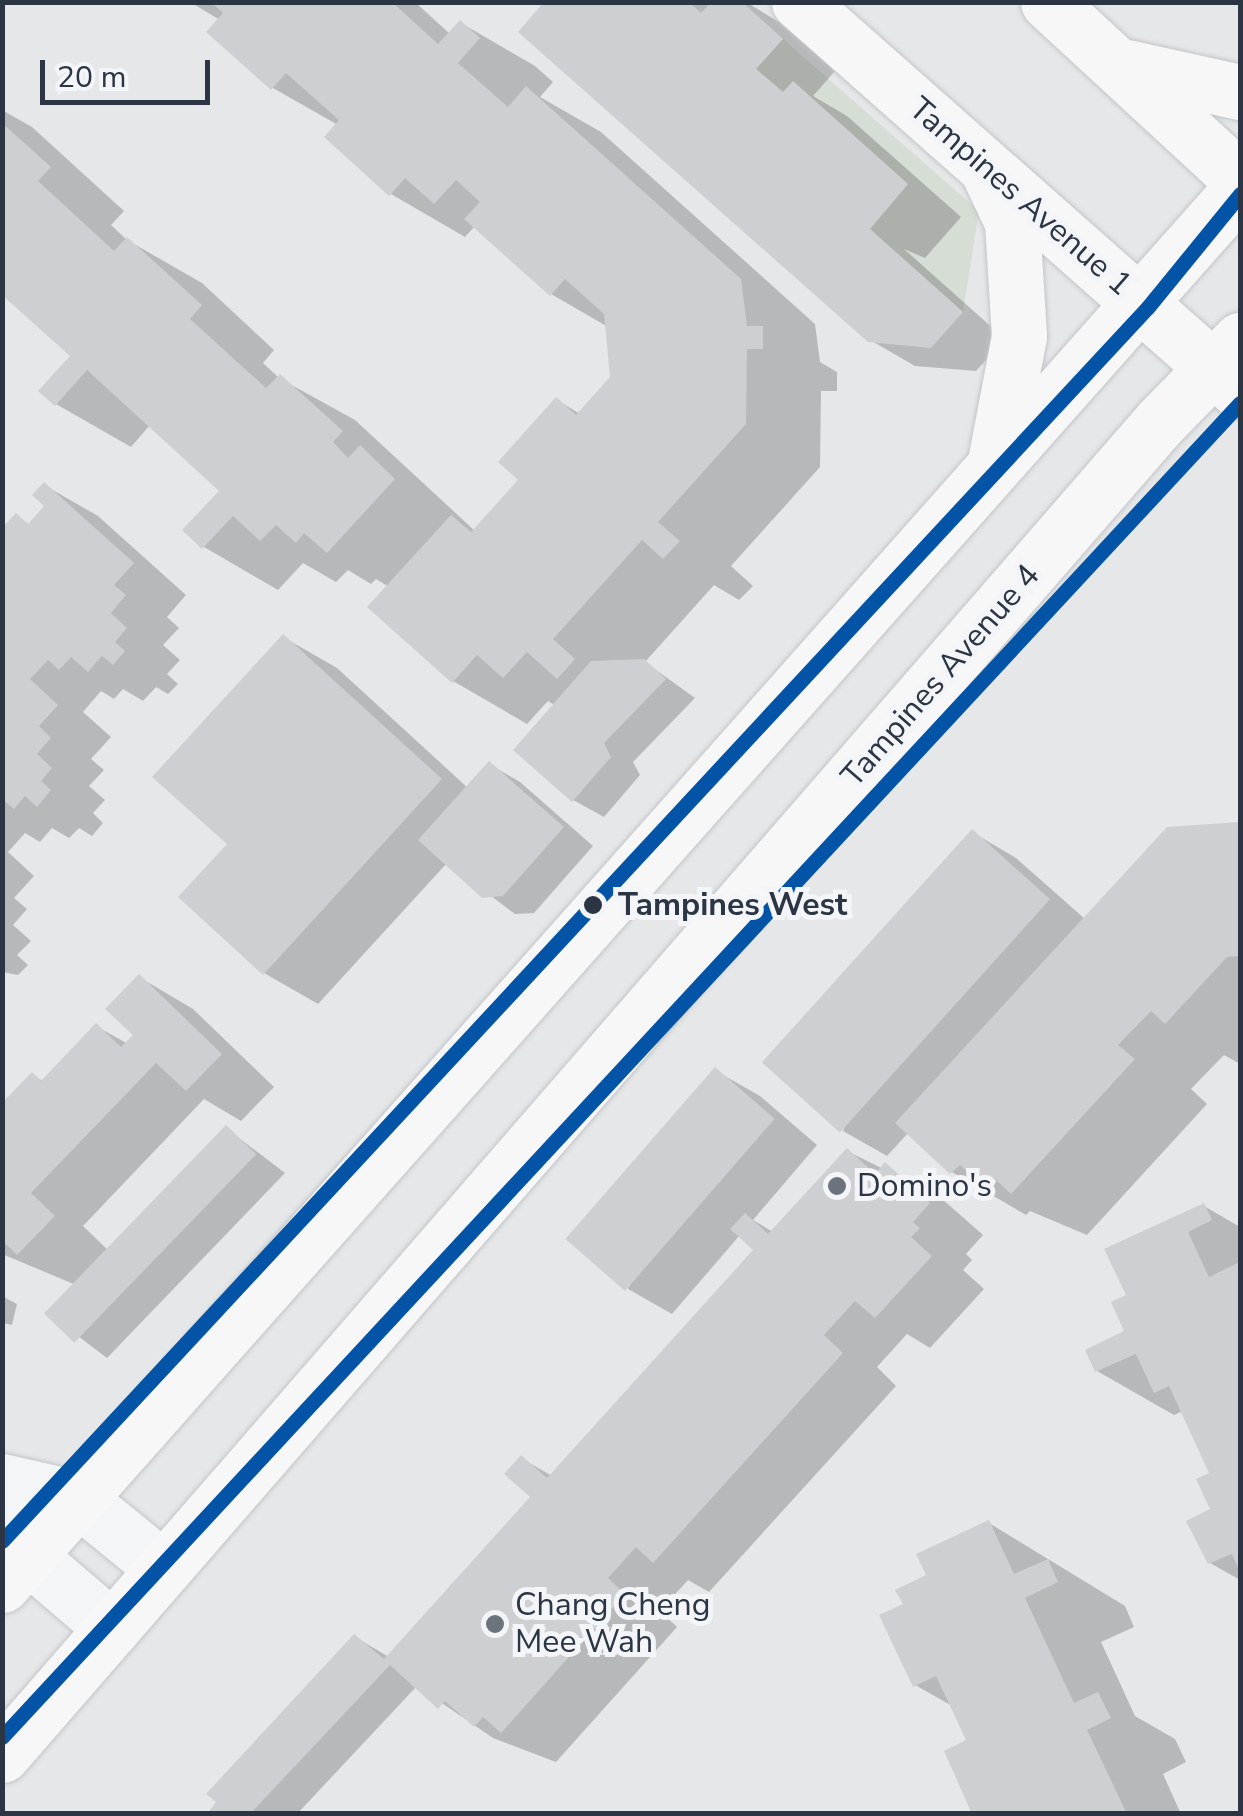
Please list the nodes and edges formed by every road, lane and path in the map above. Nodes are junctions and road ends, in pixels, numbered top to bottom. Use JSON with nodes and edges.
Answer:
{"nodes":[{"id":1,"x":799,"y":2,"type":"edge"},
{"id":2,"x":1048,"y":2,"type":"edge"},
{"id":3,"x":1124,"y":66,"type":"junction"},
{"id":4,"x":1240,"y":92,"type":"edge"},
{"id":5,"x":987,"y":168,"type":"junction"},
{"id":6,"x":1240,"y":179,"type":"edge"},
{"id":7,"x":1240,"y":188,"type":"edge"},
{"id":8,"x":1137,"y":301,"type":"junction"},
{"id":9,"x":1231,"y":367,"type":"edge"},
{"id":10,"x":994,"y":462,"type":"junction"},
{"id":11,"x":2,"y":1481,"type":"edge"},
{"id":12,"x":77,"y":1498,"type":"junction"},
{"id":13,"x":2,"y":1502,"type":"edge"},
{"id":14,"x":164,"y":1569,"type":"junction"},
{"id":15,"x":15,"y":1570,"type":"edge"},
{"id":16,"x":112,"y":1628,"type":"junction"},
{"id":17,"x":2,"y":1755,"type":"edge"}],
"edges":[{"from":1,"to":5,"type":"main road","name":"Tampines Avenue 1"},
{"from":2,"to":3,"type":"main road"},
{"from":3,"to":4,"type":"main road"},
{"from":3,"to":6,"type":"main road"},
{"from":5,"to":8,"type":"main road","name":"Tampines Avenue 1"},
{"from":5,"to":10,"type":"main road"},
{"from":7,"to":8,"type":"main road"},
{"from":8,"to":9,"type":"main road","name":"Tampines Avenue 1"},
{"from":8,"to":10,"type":"main road"},
{"from":9,"to":14,"type":"main road","name":"Tampines Avenue 4"},
{"from":10,"to":12,"type":"main road"},
{"from":11,"to":12,"type":"street"},
{"from":12,"to":14,"type":"street"},
{"from":12,"to":15,"type":"main road"},
{"from":13,"to":15,"type":"street"},
{"from":14,"to":16,"type":"main road","name":"Tampines Avenue 4"},
{"from":15,"to":16,"type":"street"},
{"from":16,"to":17,"type":"main road","name":"Tampines Avenue 4"}]}
